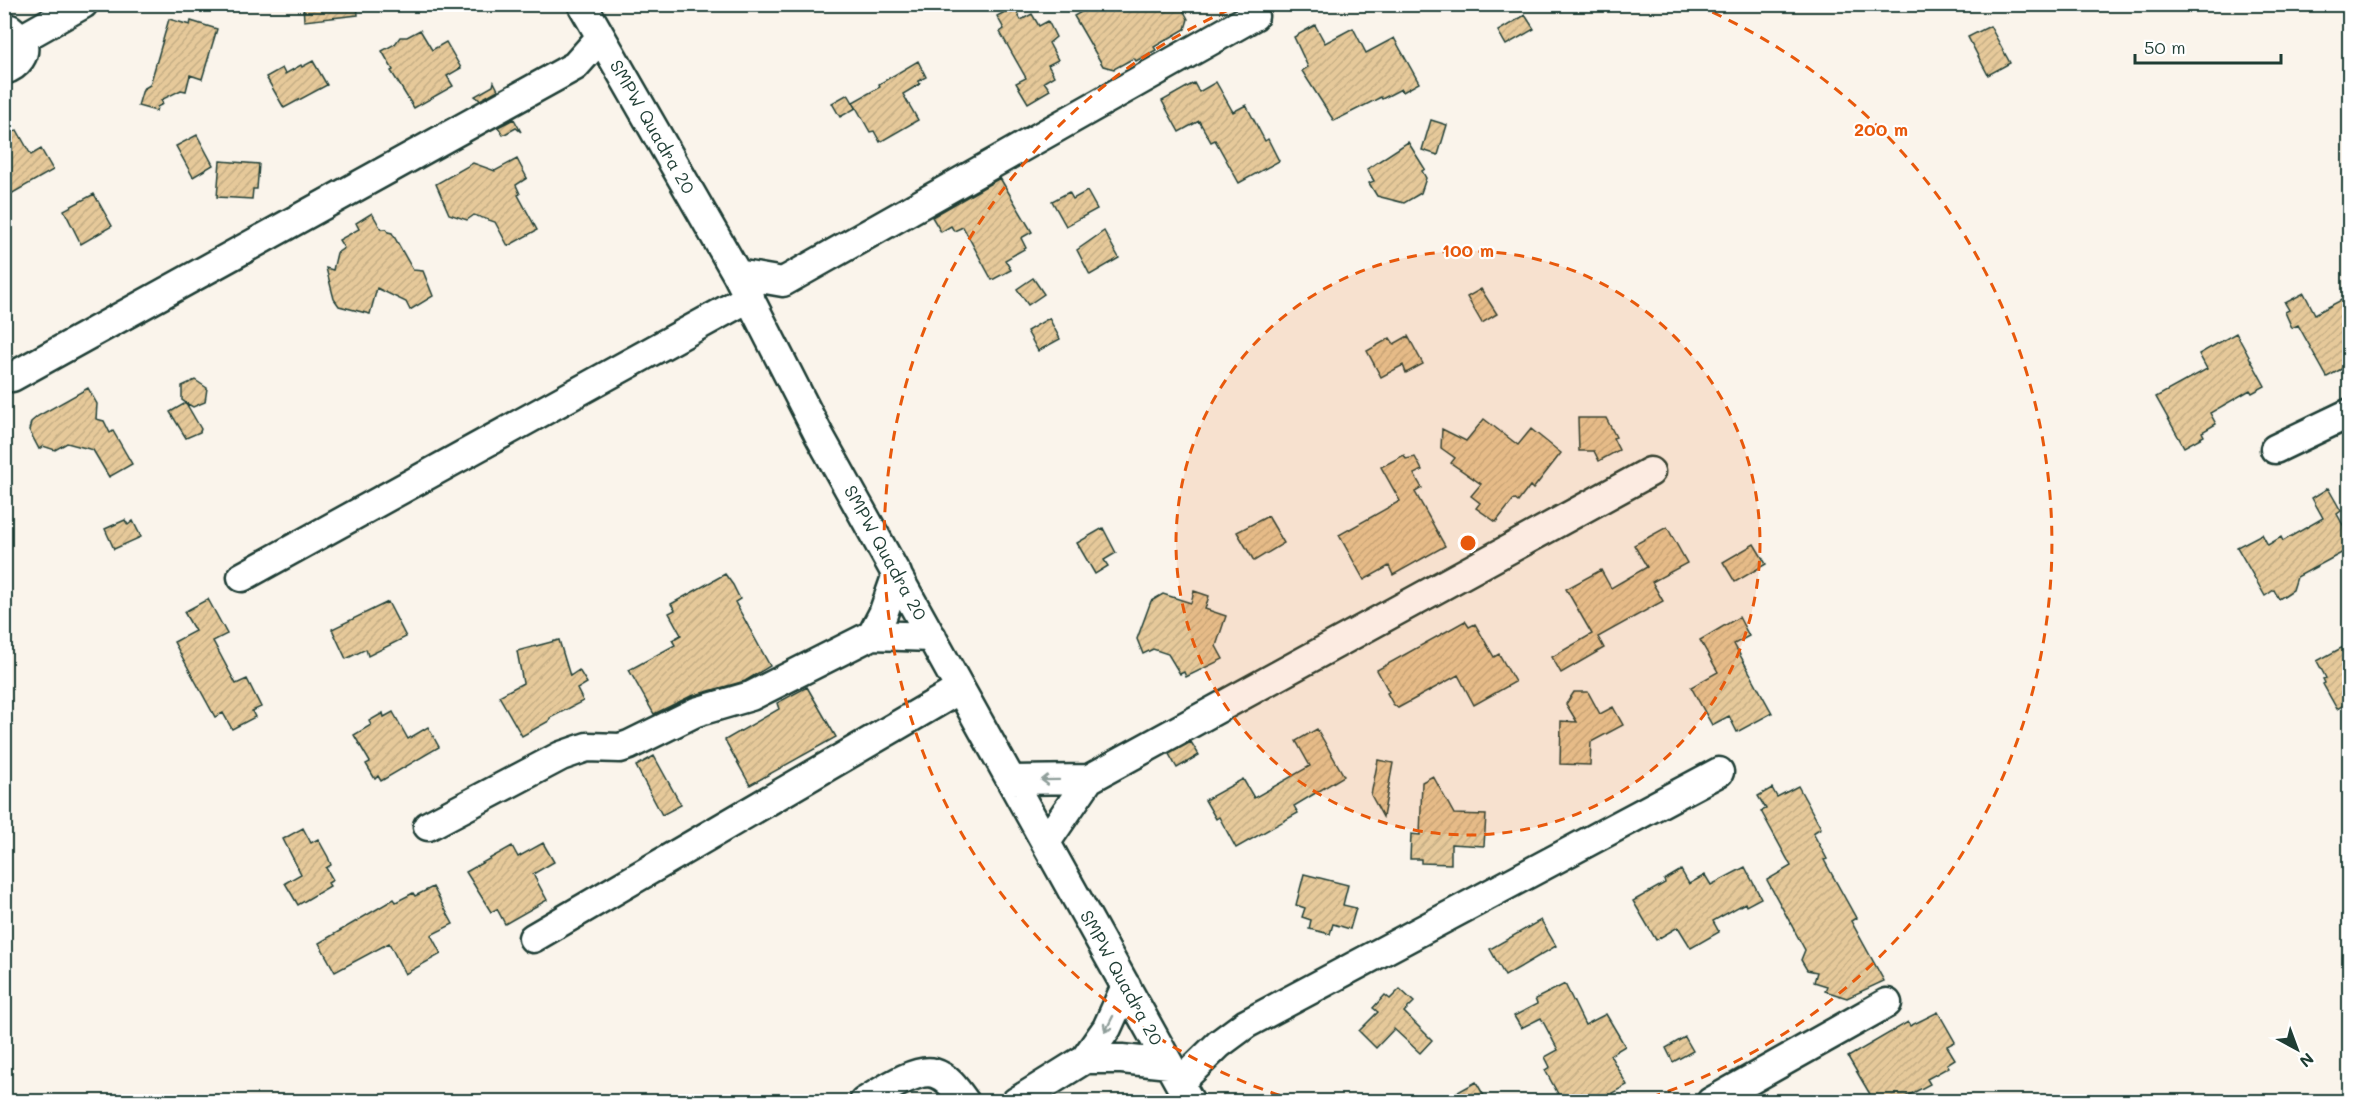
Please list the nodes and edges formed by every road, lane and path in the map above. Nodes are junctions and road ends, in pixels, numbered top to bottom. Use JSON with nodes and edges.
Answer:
{"nodes":[{"id":1,"x":83,"y":4,"type":"edge"},
{"id":2,"x":582,"y":4,"type":"edge"},
{"id":3,"x":1254,"y":16,"type":"dead end"},
{"id":4,"x":13,"y":34,"type":"edge"},
{"id":5,"x":600,"y":38,"type":"junction"},
{"id":6,"x":575,"y":66,"type":"junction"},
{"id":7,"x":4,"y":70,"type":"edge"},
{"id":8,"x":619,"y":70,"type":"junction"},
{"id":9,"x":783,"y":282,"type":"junction"},
{"id":10,"x":743,"y":285,"type":"junction"},
{"id":11,"x":772,"y":338,"type":"junction"},
{"id":12,"x":12,"y":377,"type":"dead end"},
{"id":13,"x":2349,"y":413,"type":"edge"},
{"id":14,"x":2275,"y":449,"type":"dead end"},
{"id":15,"x":1650,"y":472,"type":"dead end"},
{"id":16,"x":897,"y":574,"type":"junction"},
{"id":17,"x":242,"y":577,"type":"dead end"},
{"id":18,"x":873,"y":635,"type":"junction"},
{"id":19,"x":932,"y":637,"type":"junction"},
{"id":20,"x":960,"y":689,"type":"junction"},
{"id":21,"x":1719,"y":772,"type":"dead end"},
{"id":22,"x":1089,"y":779,"type":"junction"},
{"id":23,"x":1012,"y":780,"type":"junction"},
{"id":24,"x":428,"y":826,"type":"dead end"},
{"id":25,"x":1046,"y":842,"type":"junction"},
{"id":26,"x":532,"y":938,"type":"dead end"},
{"id":27,"x":1126,"y":986,"type":"junction"},
{"id":28,"x":1887,"y":1004,"type":"dead end"},
{"id":29,"x":1085,"y":1059,"type":"junction"},
{"id":30,"x":1180,"y":1082,"type":"edge"},
{"id":31,"x":864,"y":1101,"type":"edge"},
{"id":32,"x":966,"y":1101,"type":"edge"},
{"id":33,"x":1016,"y":1101,"type":"edge"},
{"id":34,"x":1711,"y":1101,"type":"edge"}],
"edges":[{"from":1,"to":4,"type":"street"},
{"from":2,"to":5,"type":"street","name":"SMPW Quadra 20"},
{"from":3,"to":9,"type":"street"},
{"from":4,"to":7,"type":"street"},
{"from":5,"to":6,"type":"street"},
{"from":5,"to":8,"type":"street","name":"SMPW Quadra 20"},
{"from":6,"to":8,"type":"street"},
{"from":6,"to":12,"type":"street"},
{"from":8,"to":10,"type":"street","name":"SMPW Quadra 20"},
{"from":9,"to":10,"type":"street"},
{"from":9,"to":11,"type":"street"},
{"from":10,"to":11,"type":"street","name":"SMPW Quadra 20"},
{"from":10,"to":17,"type":"street"},
{"from":11,"to":16,"type":"street","name":"SMPW Quadra 20"},
{"from":13,"to":14,"type":"street"},
{"from":15,"to":22,"type":"street"},
{"from":16,"to":18,"type":"street"},
{"from":16,"to":19,"type":"street","name":"SMPW Quadra 20"},
{"from":18,"to":19,"type":"street"},
{"from":18,"to":24,"type":"street"},
{"from":19,"to":20,"type":"street","name":"SMPW Quadra 20"},
{"from":20,"to":23,"type":"street","name":"SMPW Quadra 20"},
{"from":20,"to":26,"type":"street"},
{"from":21,"to":30,"type":"street"},
{"from":22,"to":23,"type":"street","one_way":true},
{"from":22,"to":25,"type":"street"},
{"from":23,"to":25,"type":"street","name":"SMPW Quadra 20"},
{"from":25,"to":27,"type":"street","name":"SMPW Quadra 20"},
{"from":27,"to":29,"type":"street","one_way":true},
{"from":27,"to":30,"type":"street","name":"SMPW Quadra 20"},
{"from":28,"to":34,"type":"street"},
{"from":29,"to":30,"type":"street"},
{"from":29,"to":33,"type":"street"},
{"from":31,"to":32,"type":"street"}]}
